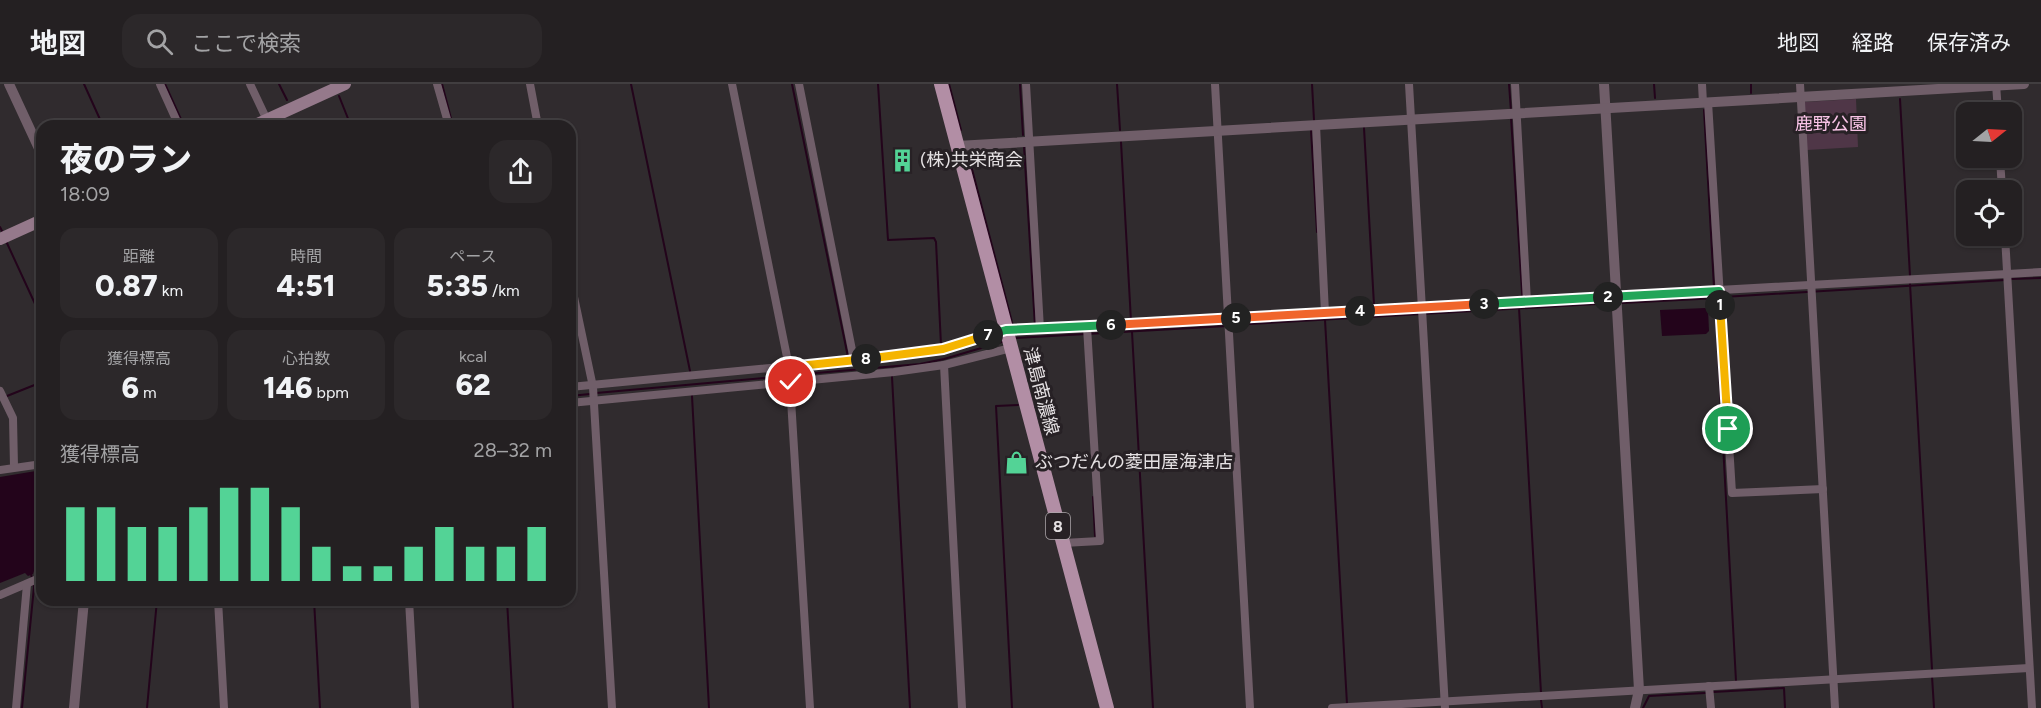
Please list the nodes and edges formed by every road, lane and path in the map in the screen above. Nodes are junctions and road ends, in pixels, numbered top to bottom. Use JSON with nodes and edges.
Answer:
{"nodes":[{"id":1,"x":9,"y":84,"type":"edge"},
{"id":2,"x":159,"y":84,"type":"edge"},
{"id":3,"x":250,"y":84,"type":"edge"},
{"id":4,"x":345,"y":84,"type":"edge"},
{"id":5,"x":437,"y":84,"type":"edge"},
{"id":6,"x":530,"y":84,"type":"edge"},
{"id":7,"x":732,"y":84,"type":"edge"},
{"id":8,"x":799,"y":84,"type":"edge"},
{"id":9,"x":941,"y":84,"type":"edge"},
{"id":10,"x":1026,"y":84,"type":"edge"},
{"id":11,"x":1215,"y":84,"type":"edge"},
{"id":12,"x":1409,"y":84,"type":"edge"},
{"id":13,"x":1515,"y":84,"type":"edge"},
{"id":14,"x":1604,"y":84,"type":"edge"},
{"id":15,"x":1702,"y":84,"type":"edge"},
{"id":16,"x":1800,"y":84,"type":"edge"},
{"id":17,"x":2024,"y":84,"type":"edge"},
{"id":18,"x":1996,"y":85,"type":"edge"},
{"id":19,"x":1899,"y":88,"type":"edge"},
{"id":20,"x":1852,"y":89,"type":"edge"},
{"id":21,"x":1801,"y":97,"type":"junction"},
{"id":22,"x":1706,"y":102,"type":"junction"},
{"id":23,"x":1997,"y":102,"type":"edge"},
{"id":24,"x":1606,"y":108,"type":"junction"},
{"id":25,"x":1513,"y":114,"type":"junction"},
{"id":26,"x":1411,"y":119,"type":"junction"},
{"id":27,"x":176,"y":120,"type":"edge"},
{"id":28,"x":269,"y":120,"type":"edge"},
{"id":29,"x":272,"y":120,"type":"edge"},
{"id":30,"x":447,"y":120,"type":"edge"},
{"id":31,"x":537,"y":120,"type":"edge"},
{"id":32,"x":1316,"y":125,"type":"junction"},
{"id":33,"x":1217,"y":130,"type":"junction"},
{"id":34,"x":1029,"y":141,"type":"junction"},
{"id":35,"x":36,"y":142,"type":"edge"},
{"id":36,"x":957,"y":146,"type":"junction"},
{"id":37,"x":36,"y":223,"type":"edge"},
{"id":38,"x":0,"y":239,"type":"edge"},
{"id":39,"x":2005,"y":246,"type":"edge"},
{"id":40,"x":2041,"y":272,"type":"edge"},
{"id":41,"x":2007,"y":278,"type":"junction"},
{"id":42,"x":1812,"y":289,"type":"junction"},
{"id":43,"x":1719,"y":295,"type":"junction"},
{"id":44,"x":1616,"y":301,"type":"junction"},
{"id":45,"x":1524,"y":302,"type":"junction"},
{"id":46,"x":576,"y":307,"type":"edge"},
{"id":47,"x":1423,"y":312,"type":"junction"},
{"id":48,"x":1325,"y":313,"type":"junction"},
{"id":49,"x":1228,"y":323,"type":"junction"},
{"id":50,"x":1040,"y":329,"type":"junction"},
{"id":51,"x":1087,"y":331,"type":"junction"},
{"id":52,"x":1008,"y":339,"type":"junction"},
{"id":53,"x":854,"y":360,"type":"junction"},
{"id":54,"x":944,"y":365,"type":"junction"},
{"id":55,"x":789,"y":368,"type":"junction"},
{"id":56,"x":790,"y":381,"type":"junction"},
{"id":57,"x":592,"y":386,"type":"junction"},
{"id":58,"x":576,"y":387,"type":"edge"},
{"id":59,"x":0,"y":391,"type":"edge"},
{"id":60,"x":594,"y":400,"type":"junction"},
{"id":61,"x":576,"y":402,"type":"edge"},
{"id":62,"x":36,"y":465,"type":"edge"},
{"id":63,"x":14,"y":467,"type":"junction"},
{"id":64,"x":0,"y":470,"type":"edge"},
{"id":65,"x":1823,"y":489,"type":"junction"},
{"id":66,"x":1063,"y":543,"type":"junction"},
{"id":67,"x":36,"y":580,"type":"edge"},
{"id":68,"x":27,"y":584,"type":"junction"},
{"id":69,"x":0,"y":594,"type":"edge"},
{"id":70,"x":83,"y":606,"type":"edge"},
{"id":71,"x":218,"y":606,"type":"edge"},
{"id":72,"x":410,"y":606,"type":"edge"},
{"id":73,"x":2029,"y":668,"type":"junction"},
{"id":74,"x":1834,"y":679,"type":"junction"},
{"id":75,"x":1709,"y":686,"type":"junction"},
{"id":76,"x":1639,"y":690,"type":"junction"},
{"id":77,"x":1445,"y":705,"type":"edge"},
{"id":78,"x":16,"y":708,"type":"edge"},
{"id":79,"x":74,"y":708,"type":"edge"},
{"id":80,"x":224,"y":708,"type":"edge"},
{"id":81,"x":415,"y":708,"type":"edge"},
{"id":82,"x":612,"y":708,"type":"edge"},
{"id":83,"x":810,"y":708,"type":"edge"},
{"id":84,"x":962,"y":708,"type":"edge"},
{"id":85,"x":1107,"y":708,"type":"edge"},
{"id":86,"x":1250,"y":708,"type":"edge"},
{"id":87,"x":1332,"y":708,"type":"edge"},
{"id":88,"x":1635,"y":708,"type":"edge"},
{"id":89,"x":1711,"y":708,"type":"edge"},
{"id":90,"x":1835,"y":708,"type":"edge"},
{"id":91,"x":2032,"y":708,"type":"edge"}],
"edges":[{"from":1,"to":35,"type":"street"},
{"from":2,"to":27,"type":"street"},
{"from":3,"to":28,"type":"street"},
{"from":4,"to":29,"type":"main road"},
{"from":5,"to":30,"type":"street"},
{"from":6,"to":31,"type":"street"},
{"from":7,"to":55,"type":"street"},
{"from":8,"to":53,"type":"street"},
{"from":9,"to":36,"type":"main road","name":"津島南濃線","number":"8"},
{"from":10,"to":34,"type":"street"},
{"from":11,"to":33,"type":"street"},
{"from":12,"to":26,"type":"street"},
{"from":13,"to":25,"type":"street"},
{"from":14,"to":24,"type":"street"},
{"from":15,"to":22,"type":"street"},
{"from":16,"to":21,"type":"street"},
{"from":17,"to":18,"type":"street"},
{"from":18,"to":19,"type":"street"},
{"from":18,"to":23,"type":"street"},
{"from":19,"to":20,"type":"street"},
{"from":20,"to":21,"type":"street"},
{"from":21,"to":22,"type":"street"},
{"from":21,"to":42,"type":"street"},
{"from":22,"to":24,"type":"street"},
{"from":22,"to":43,"type":"street"},
{"from":24,"to":25,"type":"street"},
{"from":24,"to":44,"type":"street"},
{"from":25,"to":26,"type":"street"},
{"from":25,"to":45,"type":"street"},
{"from":26,"to":32,"type":"street"},
{"from":26,"to":47,"type":"street"},
{"from":32,"to":33,"type":"street"},
{"from":32,"to":48,"type":"street"},
{"from":33,"to":34,"type":"street"},
{"from":33,"to":49,"type":"street"},
{"from":34,"to":36,"type":"street"},
{"from":34,"to":50,"type":"street"},
{"from":36,"to":52,"type":"main road","name":"津島南濃線","number":"8"},
{"from":37,"to":38,"type":"main road"},
{"from":39,"to":41,"type":"street"},
{"from":40,"to":41,"type":"street"},
{"from":41,"to":42,"type":"street"},
{"from":41,"to":73,"type":"street"},
{"from":42,"to":43,"type":"street"},
{"from":42,"to":65,"type":"street"},
{"from":43,"to":44,"type":"street"},
{"from":43,"to":65,"type":"street"},
{"from":44,"to":45,"type":"street"},
{"from":44,"to":76,"type":"street"},
{"from":45,"to":47,"type":"street"},
{"from":46,"to":57,"type":"street"},
{"from":47,"to":48,"type":"street"},
{"from":47,"to":77,"type":"street"},
{"from":48,"to":49,"type":"street"},
{"from":49,"to":51,"type":"street"},
{"from":49,"to":86,"type":"street"},
{"from":50,"to":51,"type":"street"},
{"from":50,"to":52,"type":"street"},
{"from":51,"to":66,"type":"street"},
{"from":52,"to":53,"type":"street"},
{"from":52,"to":54,"type":"street"},
{"from":52,"to":66,"type":"main road","name":"津島南濃線","number":"8"},
{"from":53,"to":55,"type":"street"},
{"from":54,"to":56,"type":"street"},
{"from":54,"to":84,"type":"street"},
{"from":55,"to":56,"type":"street"},
{"from":55,"to":57,"type":"street"},
{"from":56,"to":60,"type":"street"},
{"from":56,"to":83,"type":"street"},
{"from":57,"to":58,"type":"street"},
{"from":57,"to":60,"type":"street"},
{"from":59,"to":63,"type":"street"},
{"from":60,"to":61,"type":"street"},
{"from":60,"to":82,"type":"street"},
{"from":62,"to":63,"type":"street"},
{"from":63,"to":64,"type":"street"},
{"from":65,"to":74,"type":"street"},
{"from":66,"to":85,"type":"main road","name":"津島南濃線","number":"8"},
{"from":67,"to":68,"type":"street"},
{"from":68,"to":69,"type":"street"},
{"from":68,"to":78,"type":"street"},
{"from":70,"to":79,"type":"street"},
{"from":71,"to":80,"type":"street"},
{"from":72,"to":81,"type":"street"},
{"from":73,"to":74,"type":"street"},
{"from":73,"to":91,"type":"street"},
{"from":74,"to":75,"type":"street"},
{"from":74,"to":90,"type":"street"},
{"from":75,"to":76,"type":"street"},
{"from":75,"to":89,"type":"street"},
{"from":76,"to":77,"type":"street"},
{"from":76,"to":88,"type":"street"},
{"from":77,"to":87,"type":"street"}]}
